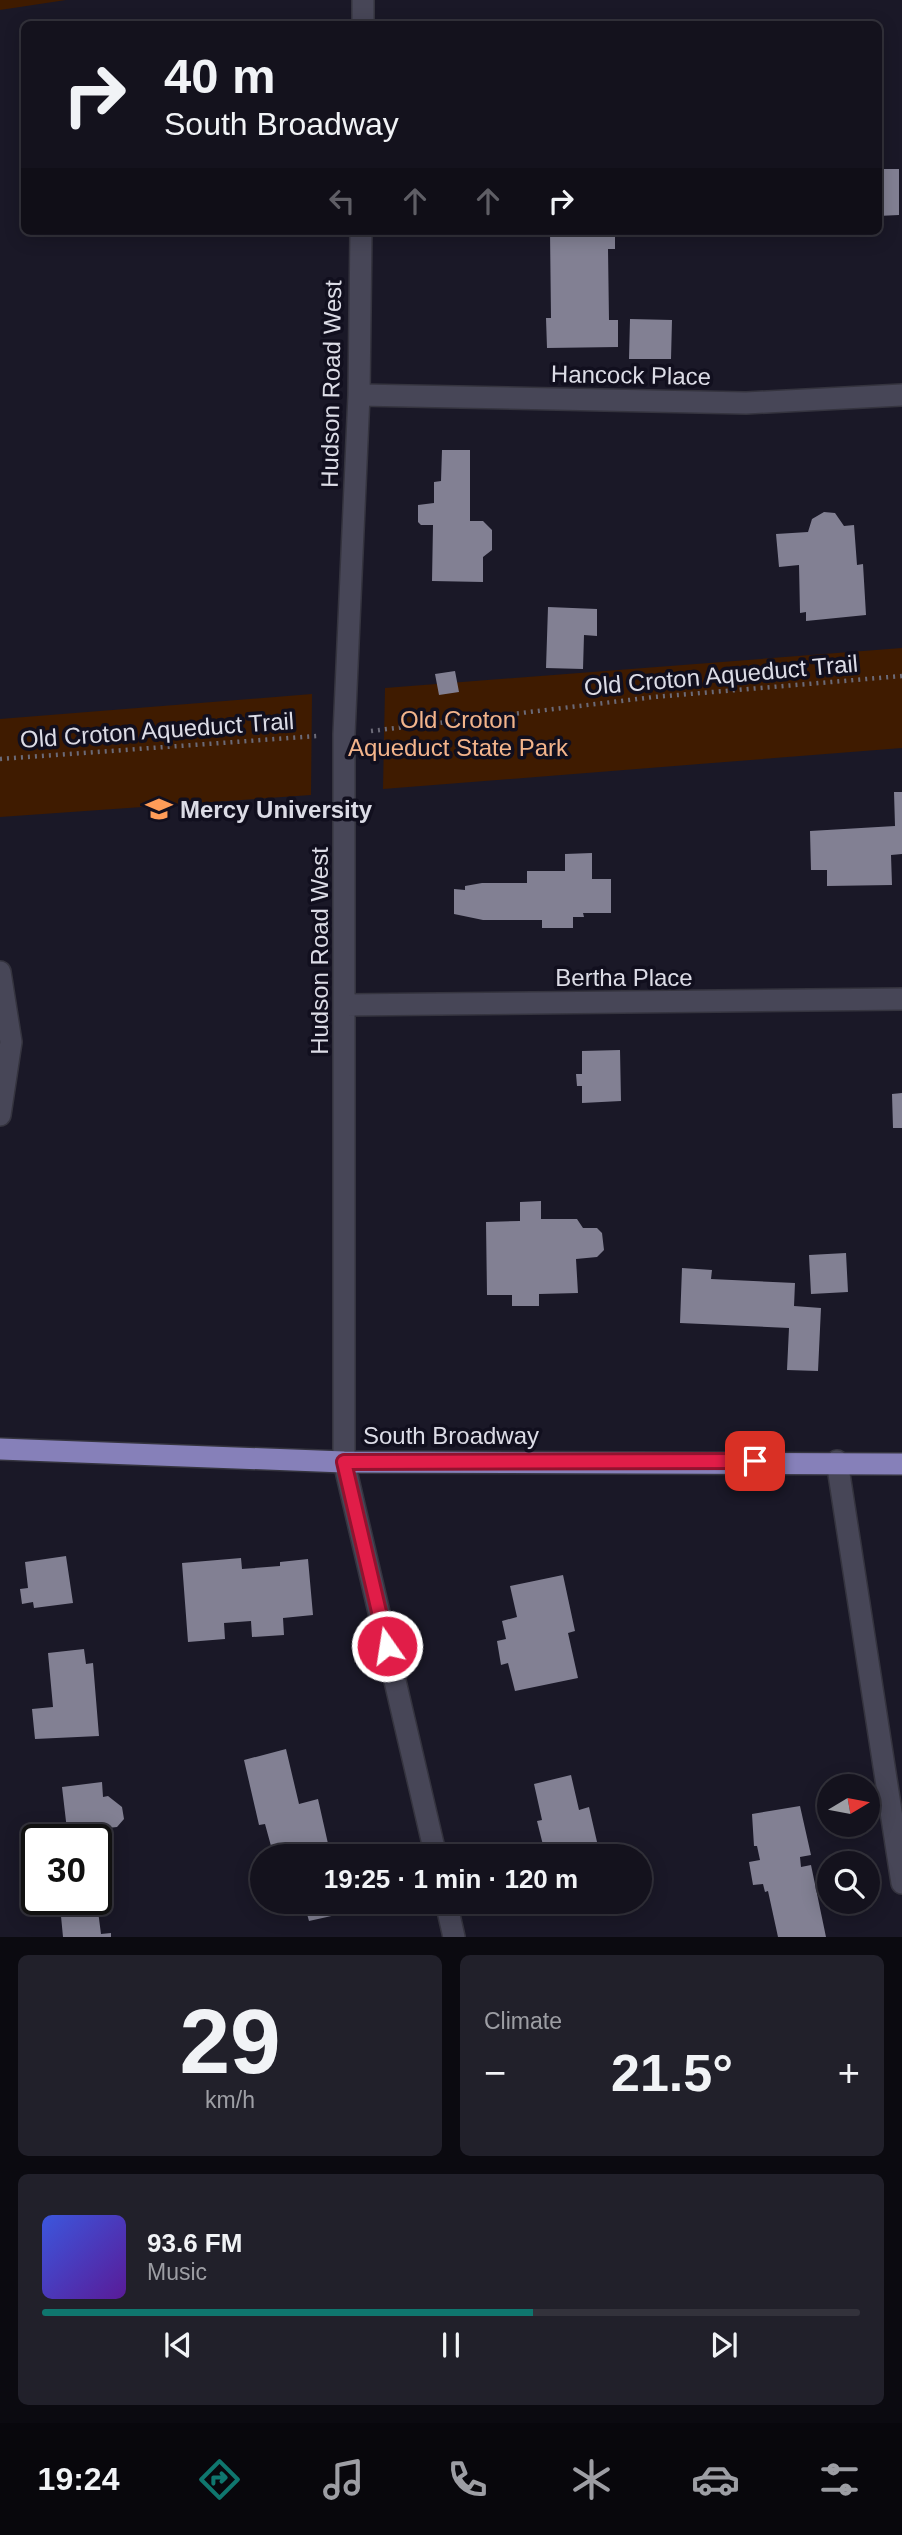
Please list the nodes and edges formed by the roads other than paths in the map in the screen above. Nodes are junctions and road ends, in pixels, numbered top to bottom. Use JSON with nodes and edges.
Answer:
{"nodes":[{"id":1,"x":363,"y":0,"type":"edge"},
{"id":2,"x":363,"y":21,"type":"edge"},
{"id":3,"x":360,"y":235,"type":"edge"},
{"id":4,"x":359,"y":395,"type":"junction"},
{"id":5,"x":902,"y":395,"type":"edge"},
{"id":6,"x":0,"y":972,"type":"edge"},
{"id":7,"x":902,"y":999,"type":"edge"},
{"id":8,"x":346,"y":1005,"type":"junction"},
{"id":9,"x":0,"y":1115,"type":"edge"},
{"id":10,"x":0,"y":1449,"type":"edge"},
{"id":11,"x":837,"y":1461,"type":"junction"},
{"id":12,"x":344,"y":1462,"type":"junction"},
{"id":13,"x":902,"y":1464,"type":"edge"},
{"id":14,"x":433,"y":1844,"type":"edge"},
{"id":15,"x":902,"y":1883,"type":"edge"},
{"id":16,"x":449,"y":1914,"type":"edge"},
{"id":17,"x":454,"y":1937,"type":"edge"}],
"edges":[{"from":1,"to":2,"type":"street"},
{"from":3,"to":4,"type":"street","name":"Hudson Road West"},
{"from":4,"to":5,"type":"street","name":"Hancock Place"},
{"from":4,"to":8,"type":"street","name":"Hudson Road West"},
{"from":6,"to":9,"type":"street"},
{"from":7,"to":8,"type":"street","name":"Bertha Place"},
{"from":8,"to":12,"type":"street","name":"Hudson Road West"},
{"from":10,"to":12,"type":"main road","name":"South Broadway"},
{"from":11,"to":12,"type":"main road","name":"South Broadway"},
{"from":11,"to":13,"type":"main road","name":"South Broadway"},
{"from":11,"to":15,"type":"street"},
{"from":12,"to":14,"type":"street","name":"Hudson Road West"},
{"from":16,"to":17,"type":"street"}]}
